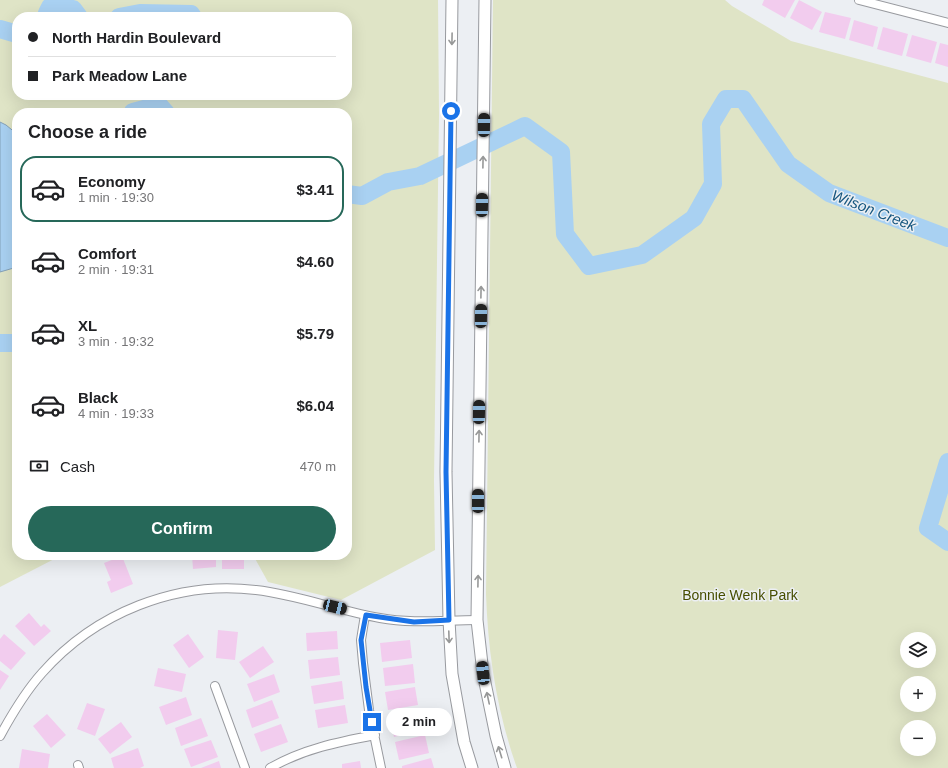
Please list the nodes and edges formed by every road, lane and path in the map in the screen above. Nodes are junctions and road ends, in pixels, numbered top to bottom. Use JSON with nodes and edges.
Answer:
{"nodes":[{"id":1,"x":452,"y":0,"type":"edge"},
{"id":2,"x":485,"y":0,"type":"edge"},
{"id":3,"x":859,"y":0,"type":"edge"},
{"id":4,"x":948,"y":23,"type":"edge"},
{"id":5,"x":366,"y":615,"type":"junction"},
{"id":6,"x":449,"y":620,"type":"junction"},
{"id":7,"x":477,"y":620,"type":"junction"},
{"id":8,"x":215,"y":686,"type":"dead end"},
{"id":9,"x":375,"y":735,"type":"junction"},
{"id":10,"x":0,"y":736,"type":"edge"},
{"id":11,"x":246,"y":768,"type":"edge"},
{"id":12,"x":270,"y":768,"type":"edge"},
{"id":13,"x":381,"y":768,"type":"edge"},
{"id":14,"x":472,"y":768,"type":"edge"},
{"id":15,"x":505,"y":768,"type":"edge"}],
"edges":[{"from":1,"to":6,"type":"main road","one_way":true},
{"from":7,"to":2,"type":"main road","one_way":true},
{"from":3,"to":4,"type":"street"},
{"from":5,"to":6,"type":"street"},
{"from":5,"to":9,"type":"street"},
{"from":5,"to":10,"type":"street"},
{"from":6,"to":7,"type":"street"},
{"from":6,"to":14,"type":"main road","one_way":true},
{"from":15,"to":7,"type":"main road","one_way":true},
{"from":8,"to":11,"type":"street"},
{"from":9,"to":12,"type":"street"},
{"from":9,"to":13,"type":"street"}]}
